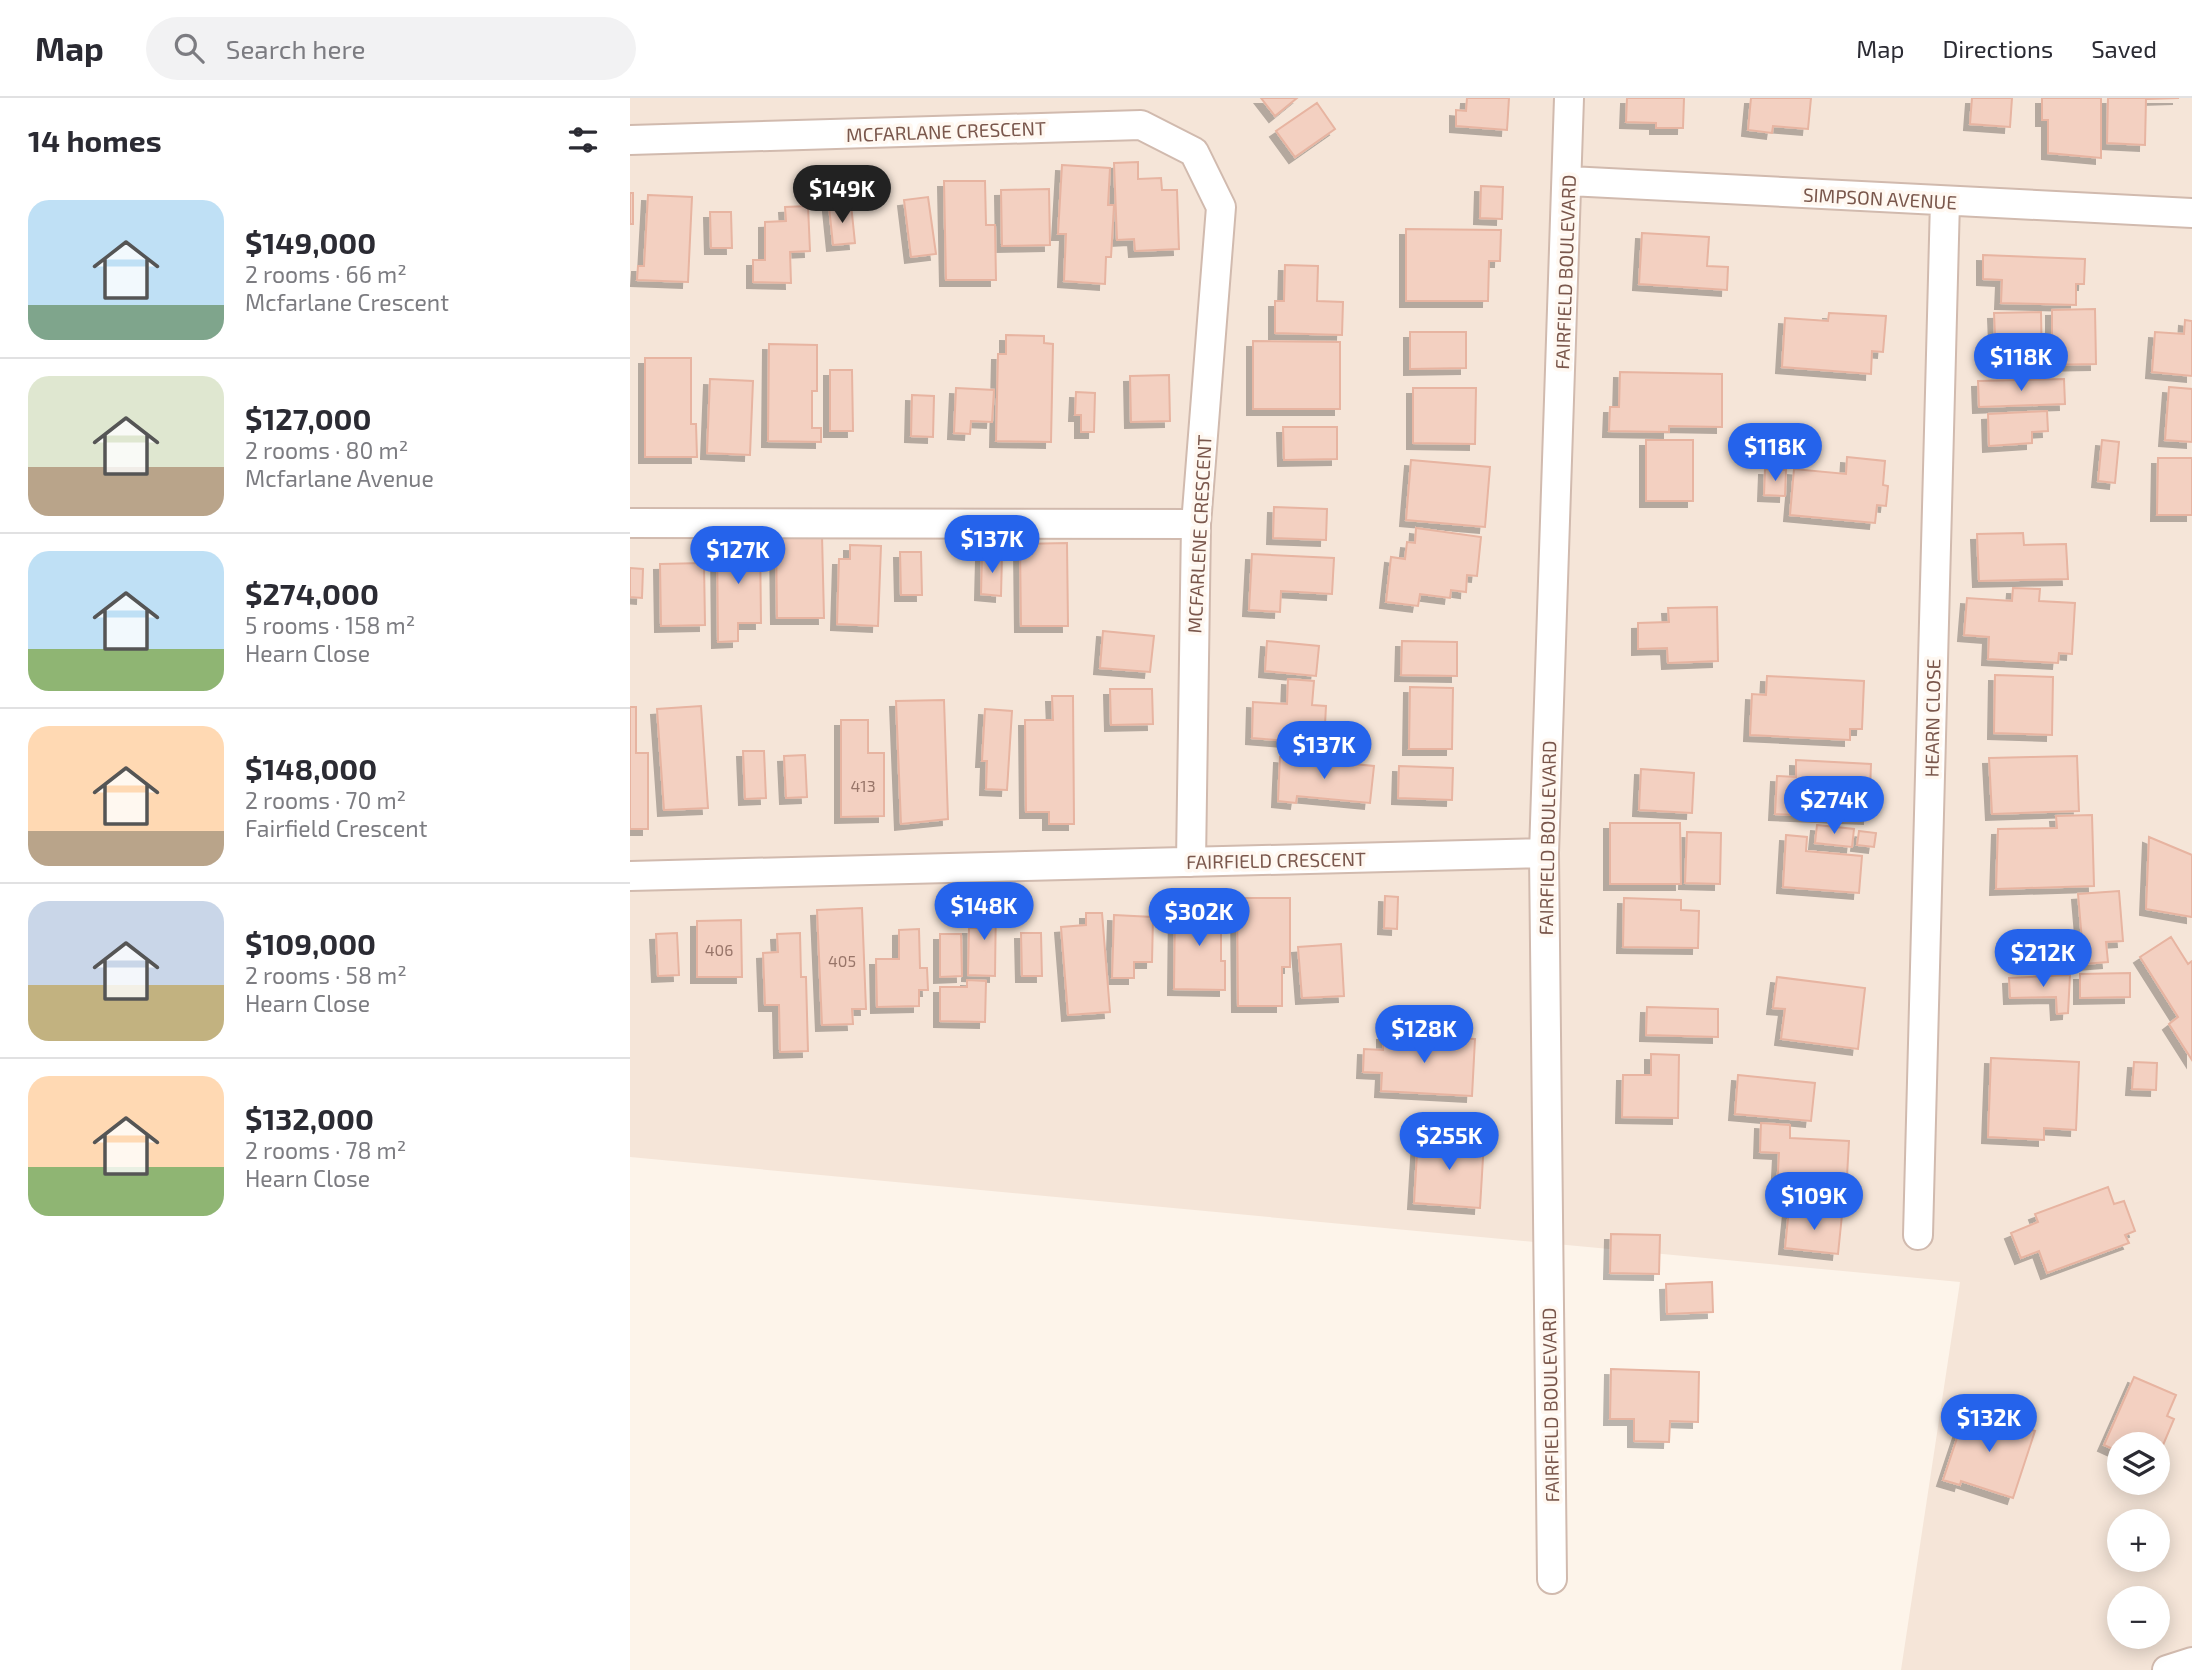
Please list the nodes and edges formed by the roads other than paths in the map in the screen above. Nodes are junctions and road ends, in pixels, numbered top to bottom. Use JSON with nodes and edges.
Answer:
{"nodes":[{"id":1,"x":1569,"y":98,"type":"edge"},
{"id":2,"x":630,"y":140,"type":"edge"},
{"id":3,"x":1569,"y":181,"type":"junction"},
{"id":4,"x":1945,"y":201,"type":"junction"},
{"id":5,"x":1221,"y":207,"type":"joint"},
{"id":6,"x":2192,"y":213,"type":"edge"},
{"id":7,"x":630,"y":523,"type":"edge"},
{"id":8,"x":1196,"y":524,"type":"junction"},
{"id":9,"x":1544,"y":853,"type":"junction"},
{"id":10,"x":1191,"y":862,"type":"junction"},
{"id":11,"x":630,"y":876,"type":"edge"},
{"id":12,"x":1918,"y":1235,"type":"dead end"},
{"id":13,"x":1552,"y":1579,"type":"dead end"},
{"id":14,"x":2192,"y":1662,"type":"edge"},
{"id":15,"x":2167,"y":1670,"type":"edge"}],
"edges":[{"from":1,"to":3,"type":"street","name":"FAIRFIELD BOULEVARD"},
{"from":2,"to":5,"type":"street","name":"MCFARLANE CRESCENT"},
{"from":3,"to":4,"type":"street","name":"SIMPSON AVENUE"},
{"from":3,"to":9,"type":"street","name":"FAIRFIELD BOULEVARD"},
{"from":4,"to":6,"type":"street","name":"SIMPSON AVENUE"},
{"from":4,"to":12,"type":"street","name":"HEARN CLOSE"},
{"from":5,"to":8,"type":"street","name":"MCFARLENE CRESCENT"},
{"from":7,"to":8,"type":"street"},
{"from":8,"to":10,"type":"street","name":"MCFARLENE CRESCENT"},
{"from":9,"to":10,"type":"street","name":"FAIRFIELD CRESCENT"},
{"from":9,"to":13,"type":"street","name":"FAIRFIELD BOULEVARD"},
{"from":10,"to":11,"type":"street","name":"FAIRFIELD CRESCENT"},
{"from":14,"to":15,"type":"street"}]}
